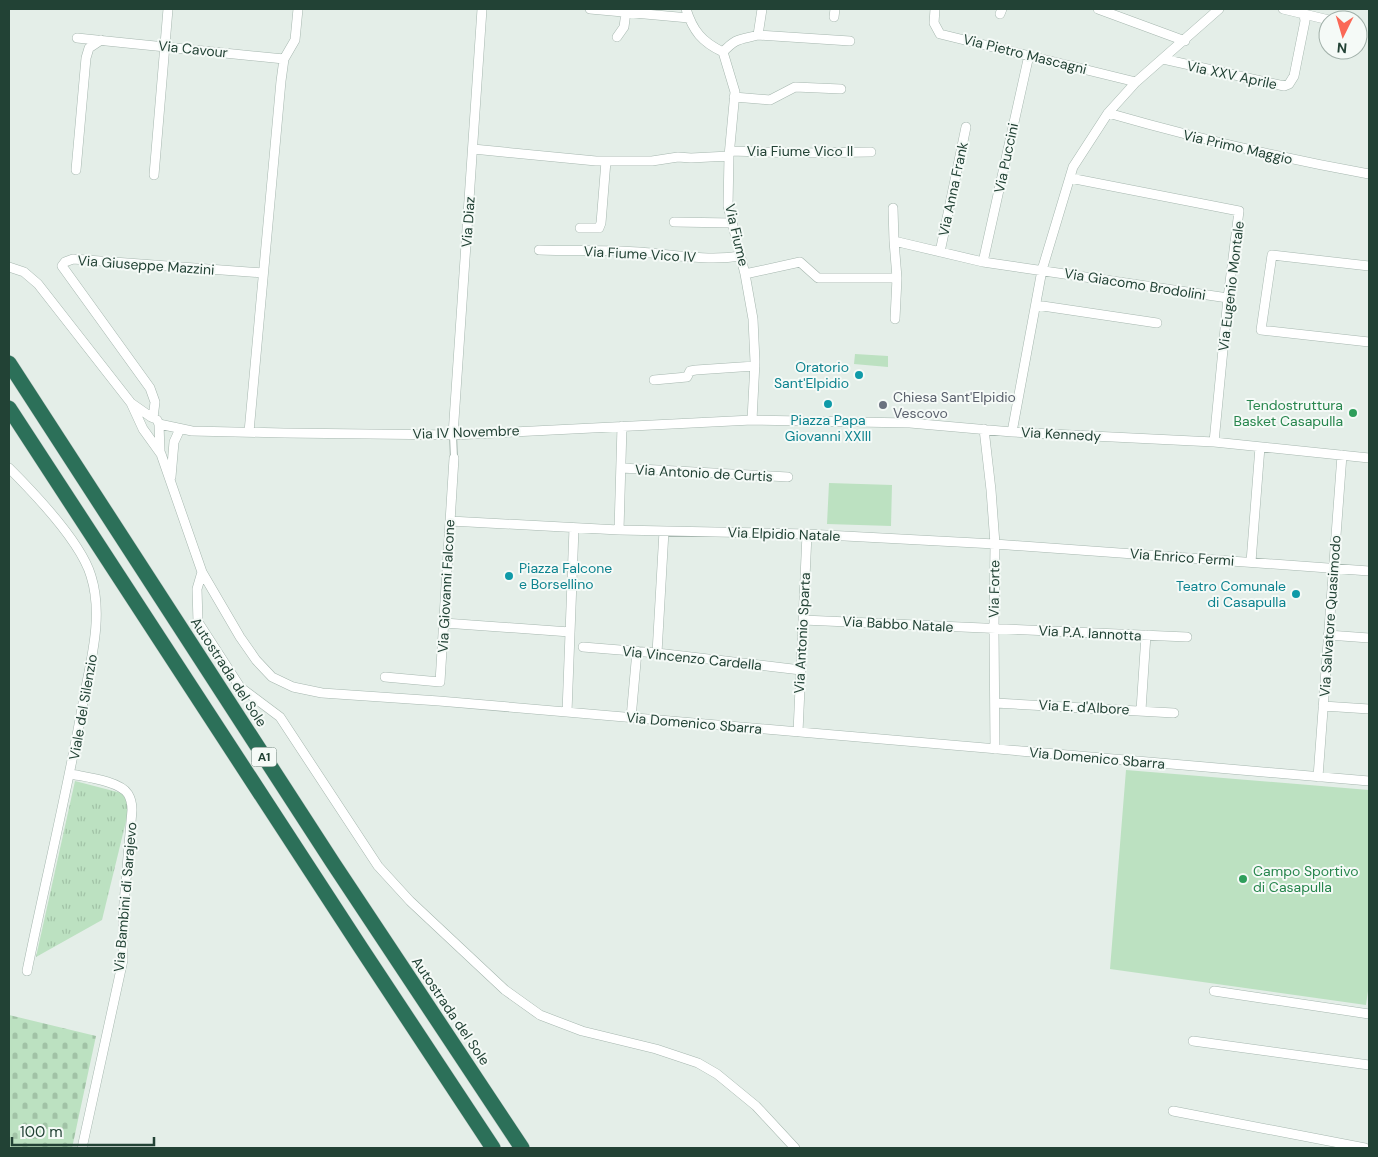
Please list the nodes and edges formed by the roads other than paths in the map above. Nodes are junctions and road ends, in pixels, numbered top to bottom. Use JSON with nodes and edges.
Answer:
{"nodes":[{"id":1,"x":168,"y":9,"type":"edge"},
{"id":2,"x":298,"y":9,"type":"edge"},
{"id":3,"x":482,"y":9,"type":"edge"},
{"id":4,"x":590,"y":9,"type":"edge"},
{"id":5,"x":686,"y":9,"type":"edge"},
{"id":6,"x":762,"y":9,"type":"edge"},
{"id":7,"x":936,"y":9,"type":"edge"},
{"id":8,"x":1098,"y":9,"type":"edge"},
{"id":9,"x":1283,"y":9,"type":"edge"},
{"id":10,"x":1215,"y":10,"type":"edge"},
{"id":11,"x":626,"y":12,"type":"junction"},
{"id":12,"x":1304,"y":14,"type":"junction"},
{"id":13,"x":1318,"y":17,"type":"edge"},
{"id":14,"x":689,"y":18,"type":"junction"},
{"id":15,"x":758,"y":35,"type":"junction"},
{"id":16,"x":617,"y":37,"type":"dead end"},
{"id":17,"x":77,"y":38,"type":"dead end"},
{"id":18,"x":101,"y":40,"type":"junction"},
{"id":19,"x":850,"y":41,"type":"dead end"},
{"id":20,"x":1184,"y":41,"type":"junction"},
{"id":21,"x":164,"y":46,"type":"junction"},
{"id":22,"x":723,"y":52,"type":"junction"},
{"id":23,"x":1029,"y":54,"type":"junction"},
{"id":24,"x":284,"y":59,"type":"junction"},
{"id":25,"x":1163,"y":59,"type":"junction"},
{"id":26,"x":1136,"y":82,"type":"junction"},
{"id":27,"x":840,"y":89,"type":"dead end"},
{"id":28,"x":734,"y":97,"type":"junction"},
{"id":29,"x":1108,"y":113,"type":"junction"},
{"id":30,"x":966,"y":127,"type":"dead end"},
{"id":31,"x":473,"y":149,"type":"junction"},
{"id":32,"x":871,"y":152,"type":"dead end"},
{"id":33,"x":729,"y":153,"type":"junction"},
{"id":34,"x":606,"y":161,"type":"junction"},
{"id":35,"x":76,"y":170,"type":"dead end"},
{"id":36,"x":1369,"y":174,"type":"edge"},
{"id":37,"x":154,"y":175,"type":"dead end"},
{"id":38,"x":1070,"y":178,"type":"junction"},
{"id":39,"x":893,"y":208,"type":"dead end"},
{"id":40,"x":674,"y":222,"type":"dead end"},
{"id":41,"x":732,"y":223,"type":"junction"},
{"id":42,"x":580,"y":228,"type":"dead end"},
{"id":43,"x":894,"y":241,"type":"junction"},
{"id":44,"x":539,"y":250,"type":"dead end"},
{"id":45,"x":940,"y":252,"type":"junction"},
{"id":46,"x":741,"y":256,"type":"junction"},
{"id":47,"x":983,"y":262,"type":"junction"},
{"id":48,"x":1369,"y":266,"type":"edge"},
{"id":49,"x":9,"y":267,"type":"edge"},
{"id":50,"x":1042,"y":270,"type":"junction"},
{"id":51,"x":263,"y":273,"type":"junction"},
{"id":52,"x":746,"y":274,"type":"junction"},
{"id":53,"x":896,"y":278,"type":"junction"},
{"id":54,"x":1228,"y":298,"type":"junction"},
{"id":55,"x":1036,"y":305,"type":"junction"},
{"id":56,"x":895,"y":319,"type":"dead end"},
{"id":57,"x":1157,"y":323,"type":"dead end"},
{"id":58,"x":1369,"y":342,"type":"edge"},
{"id":59,"x":9,"y":363,"type":"edge"},
{"id":60,"x":755,"y":366,"type":"junction"},
{"id":61,"x":654,"y":380,"type":"dead end"},
{"id":62,"x":131,"y":403,"type":"junction"},
{"id":63,"x":9,"y":408,"type":"edge"},
{"id":64,"x":752,"y":420,"type":"junction"},
{"id":65,"x":156,"y":422,"type":"junction"},
{"id":66,"x":622,"y":426,"type":"junction"},
{"id":67,"x":180,"y":429,"type":"junction"},
{"id":68,"x":984,"y":429,"type":"junction"},
{"id":69,"x":144,"y":430,"type":"junction"},
{"id":70,"x":250,"y":432,"type":"junction"},
{"id":71,"x":1012,"y":432,"type":"junction"},
{"id":72,"x":453,"y":434,"type":"junction"},
{"id":73,"x":1214,"y":442,"type":"junction"},
{"id":74,"x":1260,"y":447,"type":"junction"},
{"id":75,"x":160,"y":454,"type":"junction"},
{"id":76,"x":1342,"y":455,"type":"junction"},
{"id":77,"x":454,"y":458,"type":"joint"},
{"id":78,"x":1369,"y":458,"type":"edge"},
{"id":79,"x":9,"y":468,"type":"edge"},
{"id":80,"x":620,"y":468,"type":"junction"},
{"id":81,"x":788,"y":478,"type":"dead end"},
{"id":82,"x":171,"y":484,"type":"junction"},
{"id":83,"x":450,"y":521,"type":"junction"},
{"id":84,"x":574,"y":528,"type":"junction"},
{"id":85,"x":619,"y":530,"type":"junction"},
{"id":86,"x":664,"y":531,"type":"junction"},
{"id":87,"x":807,"y":534,"type":"junction"},
{"id":88,"x":995,"y":544,"type":"junction"},
{"id":89,"x":1251,"y":562,"type":"junction"},
{"id":90,"x":1333,"y":568,"type":"junction"},
{"id":91,"x":1369,"y":571,"type":"edge"},
{"id":92,"x":202,"y":572,"type":"junction"},
{"id":93,"x":803,"y":620,"type":"junction"},
{"id":94,"x":444,"y":623,"type":"junction"},
{"id":95,"x":994,"y":628,"type":"junction"},
{"id":96,"x":570,"y":632,"type":"junction"},
{"id":97,"x":1328,"y":635,"type":"junction"},
{"id":98,"x":1146,"y":636,"type":"junction"},
{"id":99,"x":1187,"y":638,"type":"dead end"},
{"id":100,"x":1369,"y":638,"type":"edge"},
{"id":101,"x":583,"y":647,"type":"dead end"},
{"id":102,"x":637,"y":651,"type":"junction"},
{"id":103,"x":657,"y":653,"type":"junction"},
{"id":104,"x":801,"y":670,"type":"junction"},
{"id":105,"x":385,"y":677,"type":"dead end"},
{"id":106,"x":995,"y":703,"type":"junction"},
{"id":107,"x":1323,"y":706,"type":"junction"},
{"id":108,"x":1369,"y":709,"type":"edge"},
{"id":109,"x":1141,"y":710,"type":"junction"},
{"id":110,"x":567,"y":712,"type":"junction"},
{"id":111,"x":1174,"y":713,"type":"dead end"},
{"id":112,"x":631,"y":718,"type":"junction"},
{"id":113,"x":798,"y":732,"type":"junction"},
{"id":114,"x":995,"y":749,"type":"junction"},
{"id":115,"x":71,"y":774,"type":"junction"},
{"id":116,"x":1318,"y":777,"type":"junction"},
{"id":117,"x":1369,"y":781,"type":"edge"},
{"id":118,"x":27,"y":971,"type":"dead end"},
{"id":119,"x":1214,"y":992,"type":"dead end"},
{"id":120,"x":1369,"y":1014,"type":"edge"},
{"id":121,"x":1193,"y":1040,"type":"dead end"},
{"id":122,"x":1369,"y":1065,"type":"edge"},
{"id":123,"x":1173,"y":1111,"type":"dead end"},
{"id":124,"x":82,"y":1148,"type":"edge"},
{"id":125,"x":493,"y":1148,"type":"edge"},
{"id":126,"x":522,"y":1148,"type":"edge"},
{"id":127,"x":795,"y":1148,"type":"edge"},
{"id":128,"x":1365,"y":1148,"type":"edge"}],
"edges":[{"from":1,"to":21,"type":"street"},
{"from":2,"to":24,"type":"street"},
{"from":3,"to":31,"type":"street","name":"Via Diaz"},
{"from":4,"to":11,"type":"street"},
{"from":5,"to":14,"type":"street"},
{"from":6,"to":15,"type":"street"},
{"from":7,"to":23,"type":"street","name":"Via Pietro Mascagni"},
{"from":8,"to":20,"type":"street"},
{"from":9,"to":12,"type":"street"},
{"from":10,"to":20,"type":"street"},
{"from":11,"to":14,"type":"street"},
{"from":11,"to":16,"type":"street"},
{"from":12,"to":13,"type":"street"},
{"from":12,"to":25,"type":"street","name":"Via XXV Aprile"},
{"from":14,"to":22,"type":"street"},
{"from":15,"to":19,"type":"street"},
{"from":15,"to":22,"type":"street"},
{"from":17,"to":18,"type":"street","name":"Via Cavour"},
{"from":18,"to":21,"type":"street","name":"Via Cavour"},
{"from":18,"to":35,"type":"street"},
{"from":20,"to":25,"type":"street"},
{"from":21,"to":24,"type":"street","name":"Via Cavour"},
{"from":21,"to":37,"type":"street"},
{"from":22,"to":28,"type":"street","name":"Via Fiume"},
{"from":23,"to":26,"type":"street","name":"Via Pietro Mascagni"},
{"from":23,"to":47,"type":"street","name":"Via Puccini"},
{"from":24,"to":51,"type":"street"},
{"from":25,"to":26,"type":"street"},
{"from":26,"to":29,"type":"street"},
{"from":27,"to":28,"type":"street"},
{"from":28,"to":33,"type":"street","name":"Via Fiume"},
{"from":29,"to":36,"type":"street","name":"Via Primo Maggio"},
{"from":29,"to":38,"type":"street"},
{"from":30,"to":45,"type":"street","name":"Via Anna Frank"},
{"from":31,"to":34,"type":"street","name":"Via Fiume Vico II"},
{"from":31,"to":72,"type":"street","name":"Via Diaz"},
{"from":32,"to":33,"type":"street","name":"Via Fiume Vico II"},
{"from":33,"to":34,"type":"street","name":"Via Fiume Vico II"},
{"from":33,"to":41,"type":"street","name":"Via Fiume"},
{"from":34,"to":42,"type":"street"},
{"from":38,"to":50,"type":"street"},
{"from":38,"to":54,"type":"street","name":"Via Eugenio Montale"},
{"from":39,"to":43,"type":"street"},
{"from":40,"to":41,"type":"street"},
{"from":41,"to":46,"type":"street","name":"Via Fiume"},
{"from":43,"to":45,"type":"street","name":"Via Anna Frank"},
{"from":43,"to":53,"type":"street"},
{"from":44,"to":46,"type":"street","name":"Via Fiume Vico IV"},
{"from":45,"to":47,"type":"street","name":"Via Anna Frank"},
{"from":46,"to":52,"type":"street","name":"Via Fiume"},
{"from":47,"to":50,"type":"street","name":"Via Anna Frank"},
{"from":48,"to":58,"type":"street"},
{"from":49,"to":62,"type":"street"},
{"from":50,"to":54,"type":"street","name":"Via Giacomo Brodolini"},
{"from":50,"to":55,"type":"street"},
{"from":51,"to":65,"type":"street","name":"Via Giuseppe Mazzini"},
{"from":51,"to":70,"type":"street"},
{"from":52,"to":53,"type":"street"},
{"from":52,"to":60,"type":"street","name":"Via Fiume"},
{"from":53,"to":56,"type":"street"},
{"from":54,"to":73,"type":"street","name":"Via Eugenio Montale"},
{"from":55,"to":57,"type":"street"},
{"from":55,"to":71,"type":"street"},
{"from":59,"to":126,"type":"highway","name":"Autostrada del Sole","number":"A1"},
{"from":60,"to":61,"type":"street"},
{"from":60,"to":64,"type":"street","name":"Via Fiume"},
{"from":62,"to":65,"type":"street"},
{"from":62,"to":69,"type":"street"},
{"from":63,"to":125,"type":"highway","number":"A1"},
{"from":64,"to":66,"type":"street","name":"Via IV Novembre"},
{"from":64,"to":68,"type":"street","name":"Via Kennedy"},
{"from":65,"to":67,"type":"street","name":"Via IV Novembre"},
{"from":65,"to":69,"type":"street"},
{"from":65,"to":69,"type":"street"},
{"from":65,"to":75,"type":"street","name":"Via Domenico Sbarra"},
{"from":66,"to":72,"type":"street","name":"Via IV Novembre"},
{"from":66,"to":80,"type":"street","name":"Via Antonio de Curtis"},
{"from":67,"to":70,"type":"street","name":"Via IV Novembre"},
{"from":67,"to":82,"type":"street"},
{"from":68,"to":71,"type":"street","name":"Via Kennedy"},
{"from":68,"to":88,"type":"street","name":"Via Forte"},
{"from":69,"to":75,"type":"street","name":"Via Domenico Sbarra"},
{"from":70,"to":72,"type":"street","name":"Via IV Novembre"},
{"from":71,"to":73,"type":"street","name":"Via Kennedy"},
{"from":72,"to":77,"type":"street","name":"Via Giovanni Falcone"},
{"from":73,"to":74,"type":"street","name":"Via Kennedy"},
{"from":74,"to":76,"type":"street","name":"Via Kennedy"},
{"from":74,"to":89,"type":"street"},
{"from":75,"to":82,"type":"street","name":"Via Domenico Sbarra"},
{"from":76,"to":78,"type":"street","name":"Via Kennedy"},
{"from":76,"to":90,"type":"street","name":"Via Salvatore Quasimodo"},
{"from":77,"to":83,"type":"street","name":"Via Giovanni Falcone"},
{"from":79,"to":115,"type":"street","name":"Viale del Silenzio"},
{"from":80,"to":81,"type":"street","name":"Via Antonio de Curtis"},
{"from":80,"to":85,"type":"street","name":"Via Antonio de Curtis"},
{"from":82,"to":92,"type":"street","name":"Via Domenico Sbarra"},
{"from":83,"to":84,"type":"street"},
{"from":83,"to":94,"type":"street","name":"Via Giovanni Falcone"},
{"from":84,"to":85,"type":"street","name":"Via Elpidio Natale"},
{"from":84,"to":96,"type":"street"},
{"from":85,"to":86,"type":"street","name":"Via Elpidio Natale"},
{"from":86,"to":87,"type":"street","name":"Via Elpidio Natale"},
{"from":86,"to":103,"type":"street"},
{"from":87,"to":88,"type":"street","name":"Via Elpidio Natale"},
{"from":87,"to":93,"type":"street","name":"Via Antonio Sparta"},
{"from":88,"to":89,"type":"street","name":"Via Enrico Fermi"},
{"from":88,"to":95,"type":"street","name":"Via Forte"},
{"from":89,"to":90,"type":"street","name":"Via Enrico Fermi"},
{"from":90,"to":91,"type":"street","name":"Via Enrico Fermi"},
{"from":90,"to":97,"type":"street","name":"Via Salvatore Quasimodo"},
{"from":92,"to":110,"type":"street","name":"Via Domenico Sbarra"},
{"from":92,"to":127,"type":"street"},
{"from":93,"to":95,"type":"street","name":"Via Babbo Natale"},
{"from":93,"to":104,"type":"street","name":"Via Antonio Sparta"},
{"from":94,"to":96,"type":"street"},
{"from":94,"to":105,"type":"street","name":"Via Giovanni Falcone"},
{"from":95,"to":98,"type":"street","name":"Via P.A. Iannotta"},
{"from":95,"to":106,"type":"street","name":"Via Forte"},
{"from":96,"to":110,"type":"street"},
{"from":97,"to":100,"type":"street"},
{"from":97,"to":107,"type":"street","name":"Via Salvatore Quasimodo"},
{"from":98,"to":99,"type":"street","name":"Via P.A. Iannotta"},
{"from":98,"to":109,"type":"street"},
{"from":101,"to":102,"type":"street","name":"Via Vincenzo Cardella"},
{"from":102,"to":103,"type":"street","name":"Via Vincenzo Cardella"},
{"from":102,"to":112,"type":"street"},
{"from":103,"to":104,"type":"street","name":"Via Vincenzo Cardella"},
{"from":104,"to":113,"type":"street","name":"Via Antonio Sparta"},
{"from":106,"to":109,"type":"street","name":"Via E. d'Albore"},
{"from":106,"to":114,"type":"street","name":"Via Forte"},
{"from":107,"to":108,"type":"street"},
{"from":107,"to":116,"type":"street","name":"Via Salvatore Quasimodo"},
{"from":109,"to":111,"type":"street","name":"Via E. d'Albore"},
{"from":110,"to":112,"type":"street","name":"Via Domenico Sbarra"},
{"from":112,"to":113,"type":"street","name":"Via Domenico Sbarra"},
{"from":113,"to":114,"type":"street","name":"Via Domenico Sbarra"},
{"from":114,"to":116,"type":"street","name":"Via Domenico Sbarra"},
{"from":115,"to":118,"type":"street","name":"Viale del Silenzio"},
{"from":115,"to":124,"type":"street","name":"Via Bambini di Sarajevo"},
{"from":116,"to":117,"type":"street","name":"Via Domenico Sbarra"},
{"from":119,"to":120,"type":"street"},
{"from":121,"to":122,"type":"street"},
{"from":123,"to":128,"type":"street"}]}
